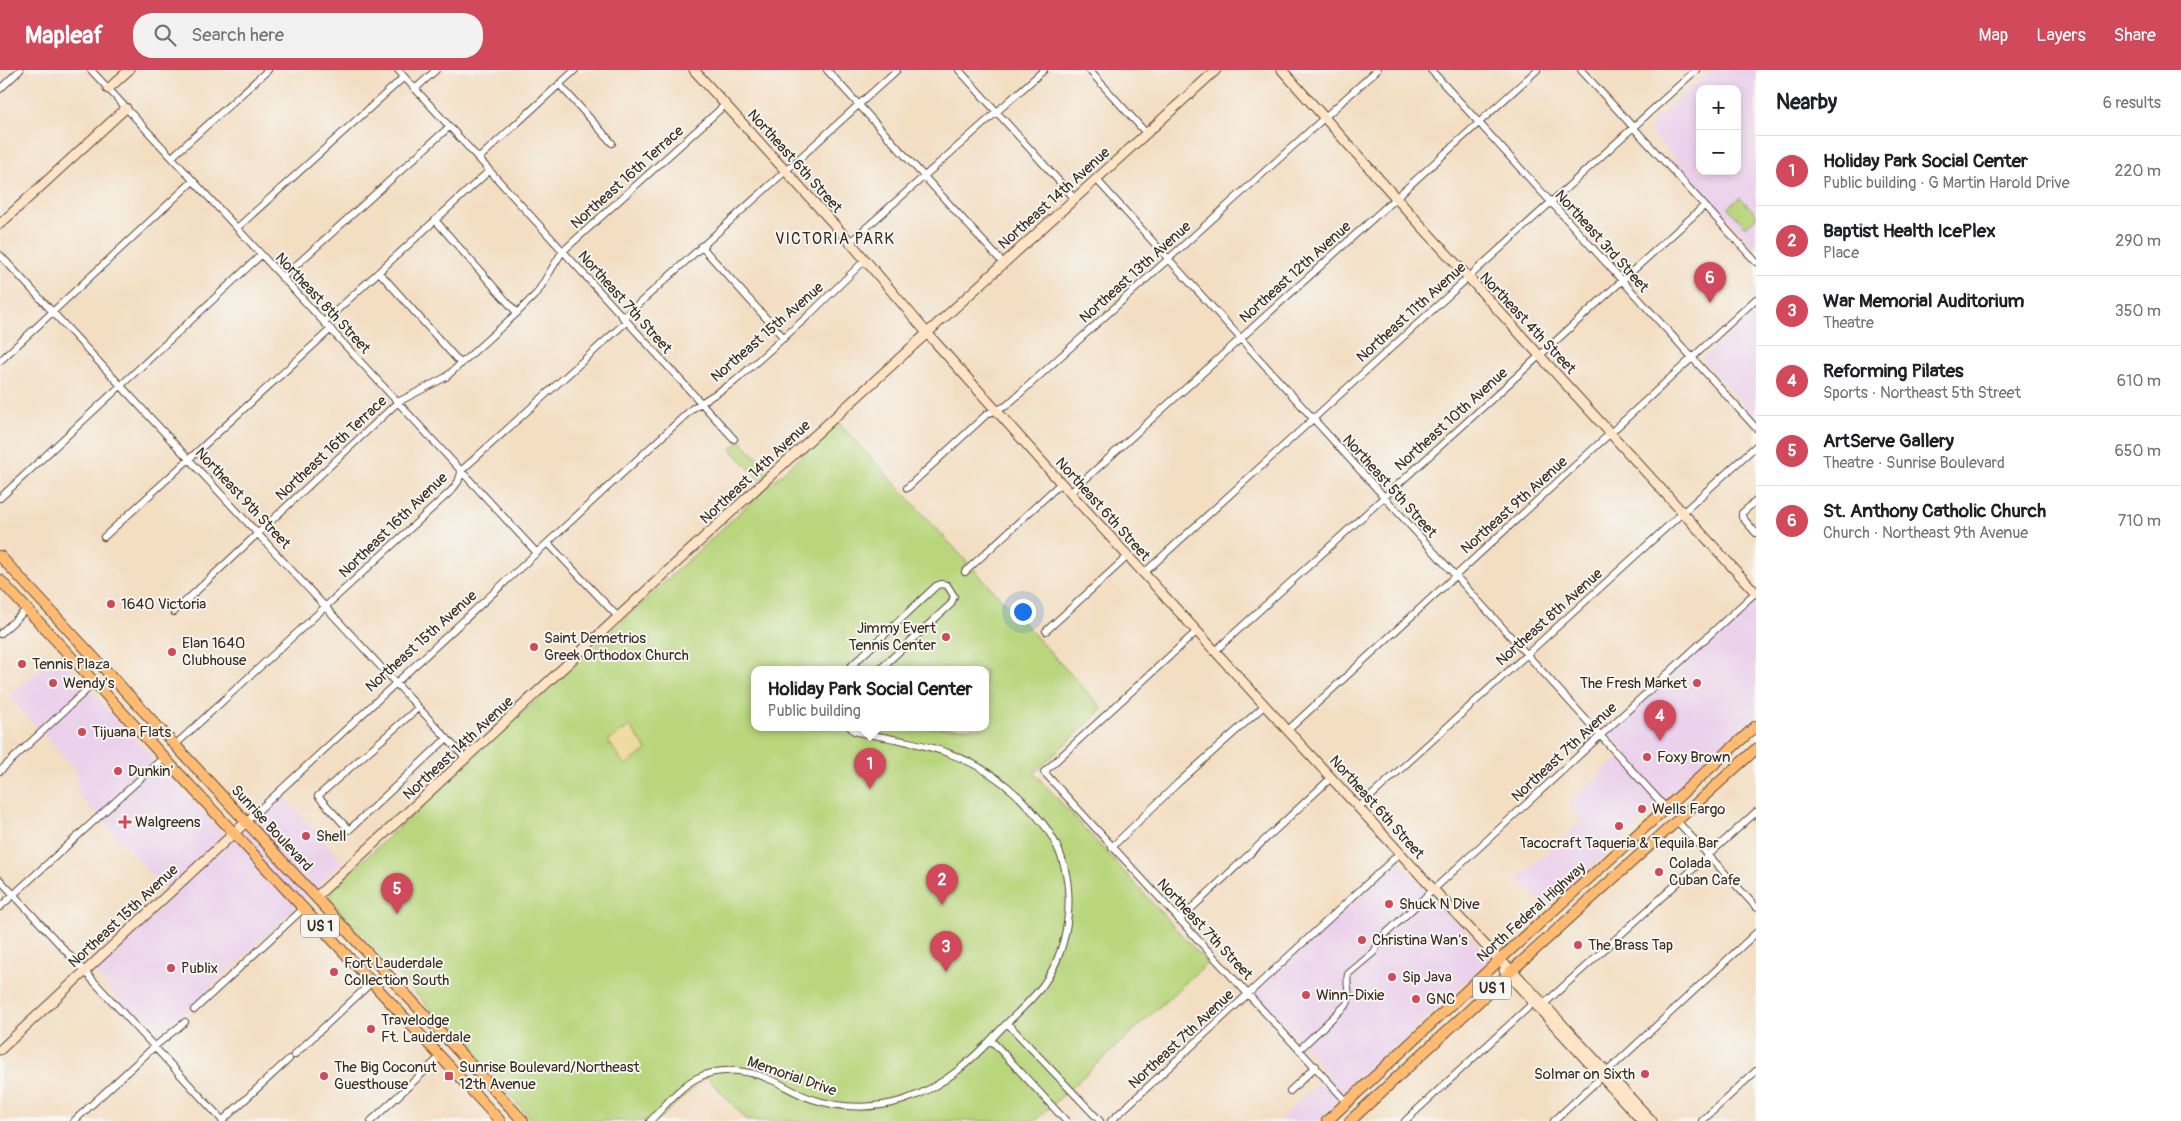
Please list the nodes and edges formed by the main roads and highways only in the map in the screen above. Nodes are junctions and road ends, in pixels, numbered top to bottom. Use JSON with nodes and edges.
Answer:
{"nodes":[{"id":1,"x":2,"y":559,"type":"edge"},
{"id":2,"x":0,"y":580,"type":"edge"},
{"id":3,"x":83,"y":670,"type":"junction"},
{"id":4,"x":108,"y":672,"type":"junction"},
{"id":5,"x":1756,"y":726,"type":"edge"},
{"id":6,"x":1756,"y":748,"type":"edge"},
{"id":7,"x":1681,"y":795,"type":"junction"},
{"id":8,"x":1666,"y":808,"type":"junction"},
{"id":9,"x":1677,"y":821,"type":"junction"},
{"id":10,"x":1660,"y":837,"type":"junction"},
{"id":11,"x":440,"y":1056,"type":"junction"},
{"id":12,"x":470,"y":1064,"type":"junction"},
{"id":13,"x":1362,"y":1088,"type":"junction"},
{"id":14,"x":1348,"y":1102,"type":"junction"},
{"id":15,"x":1360,"y":1116,"type":"junction"},
{"id":16,"x":500,"y":1121,"type":"edge"},
{"id":17,"x":523,"y":1121,"type":"edge"},
{"id":18,"x":1327,"y":1121,"type":"edge"},
{"id":19,"x":1343,"y":1121,"type":"edge"},
{"id":20,"x":1350,"y":1121,"type":"edge"}],
"edges":[{"from":1,"to":4,"type":"main road","name":"Sunrise Boulevard","number":"US 1"},
{"from":2,"to":3,"type":"main road","name":"Sunrise Boulevard","number":"US 1"},
{"from":3,"to":4,"type":"main road"},
{"from":3,"to":11,"type":"main road","name":"Sunrise Boulevard","number":"US 1"},
{"from":4,"to":12,"type":"main road","name":"Sunrise Boulevard","number":"US 1"},
{"from":5,"to":7,"type":"main road","name":"North Federal Highway","number":"US 1"},
{"from":6,"to":9,"type":"main road","name":"North Federal Highway","number":"US 1"},
{"from":7,"to":8,"type":"main road","name":"North Federal Highway","number":"US 1"},
{"from":7,"to":9,"type":"main road"},
{"from":8,"to":10,"type":"main road"},
{"from":8,"to":13,"type":"main road","name":"North Federal Highway","number":"US 1"},
{"from":9,"to":10,"type":"main road","name":"North Federal Highway","number":"US 1"},
{"from":10,"to":15,"type":"main road","name":"North Federal Highway","number":"US 1"},
{"from":11,"to":12,"type":"main road"},
{"from":11,"to":16,"type":"main road","name":"Sunrise Boulevard","number":"US 1"},
{"from":12,"to":17,"type":"main road","name":"Sunrise Boulevard","number":"US 1"},
{"from":13,"to":14,"type":"main road","name":"North Federal Highway","number":"US 1"},
{"from":13,"to":15,"type":"main road"},
{"from":14,"to":18,"type":"main road","name":"North Federal Highway","number":"US 1"},
{"from":14,"to":19,"type":"main road"},
{"from":15,"to":20,"type":"main road","name":"North Federal Highway","number":"US 1"}]}
